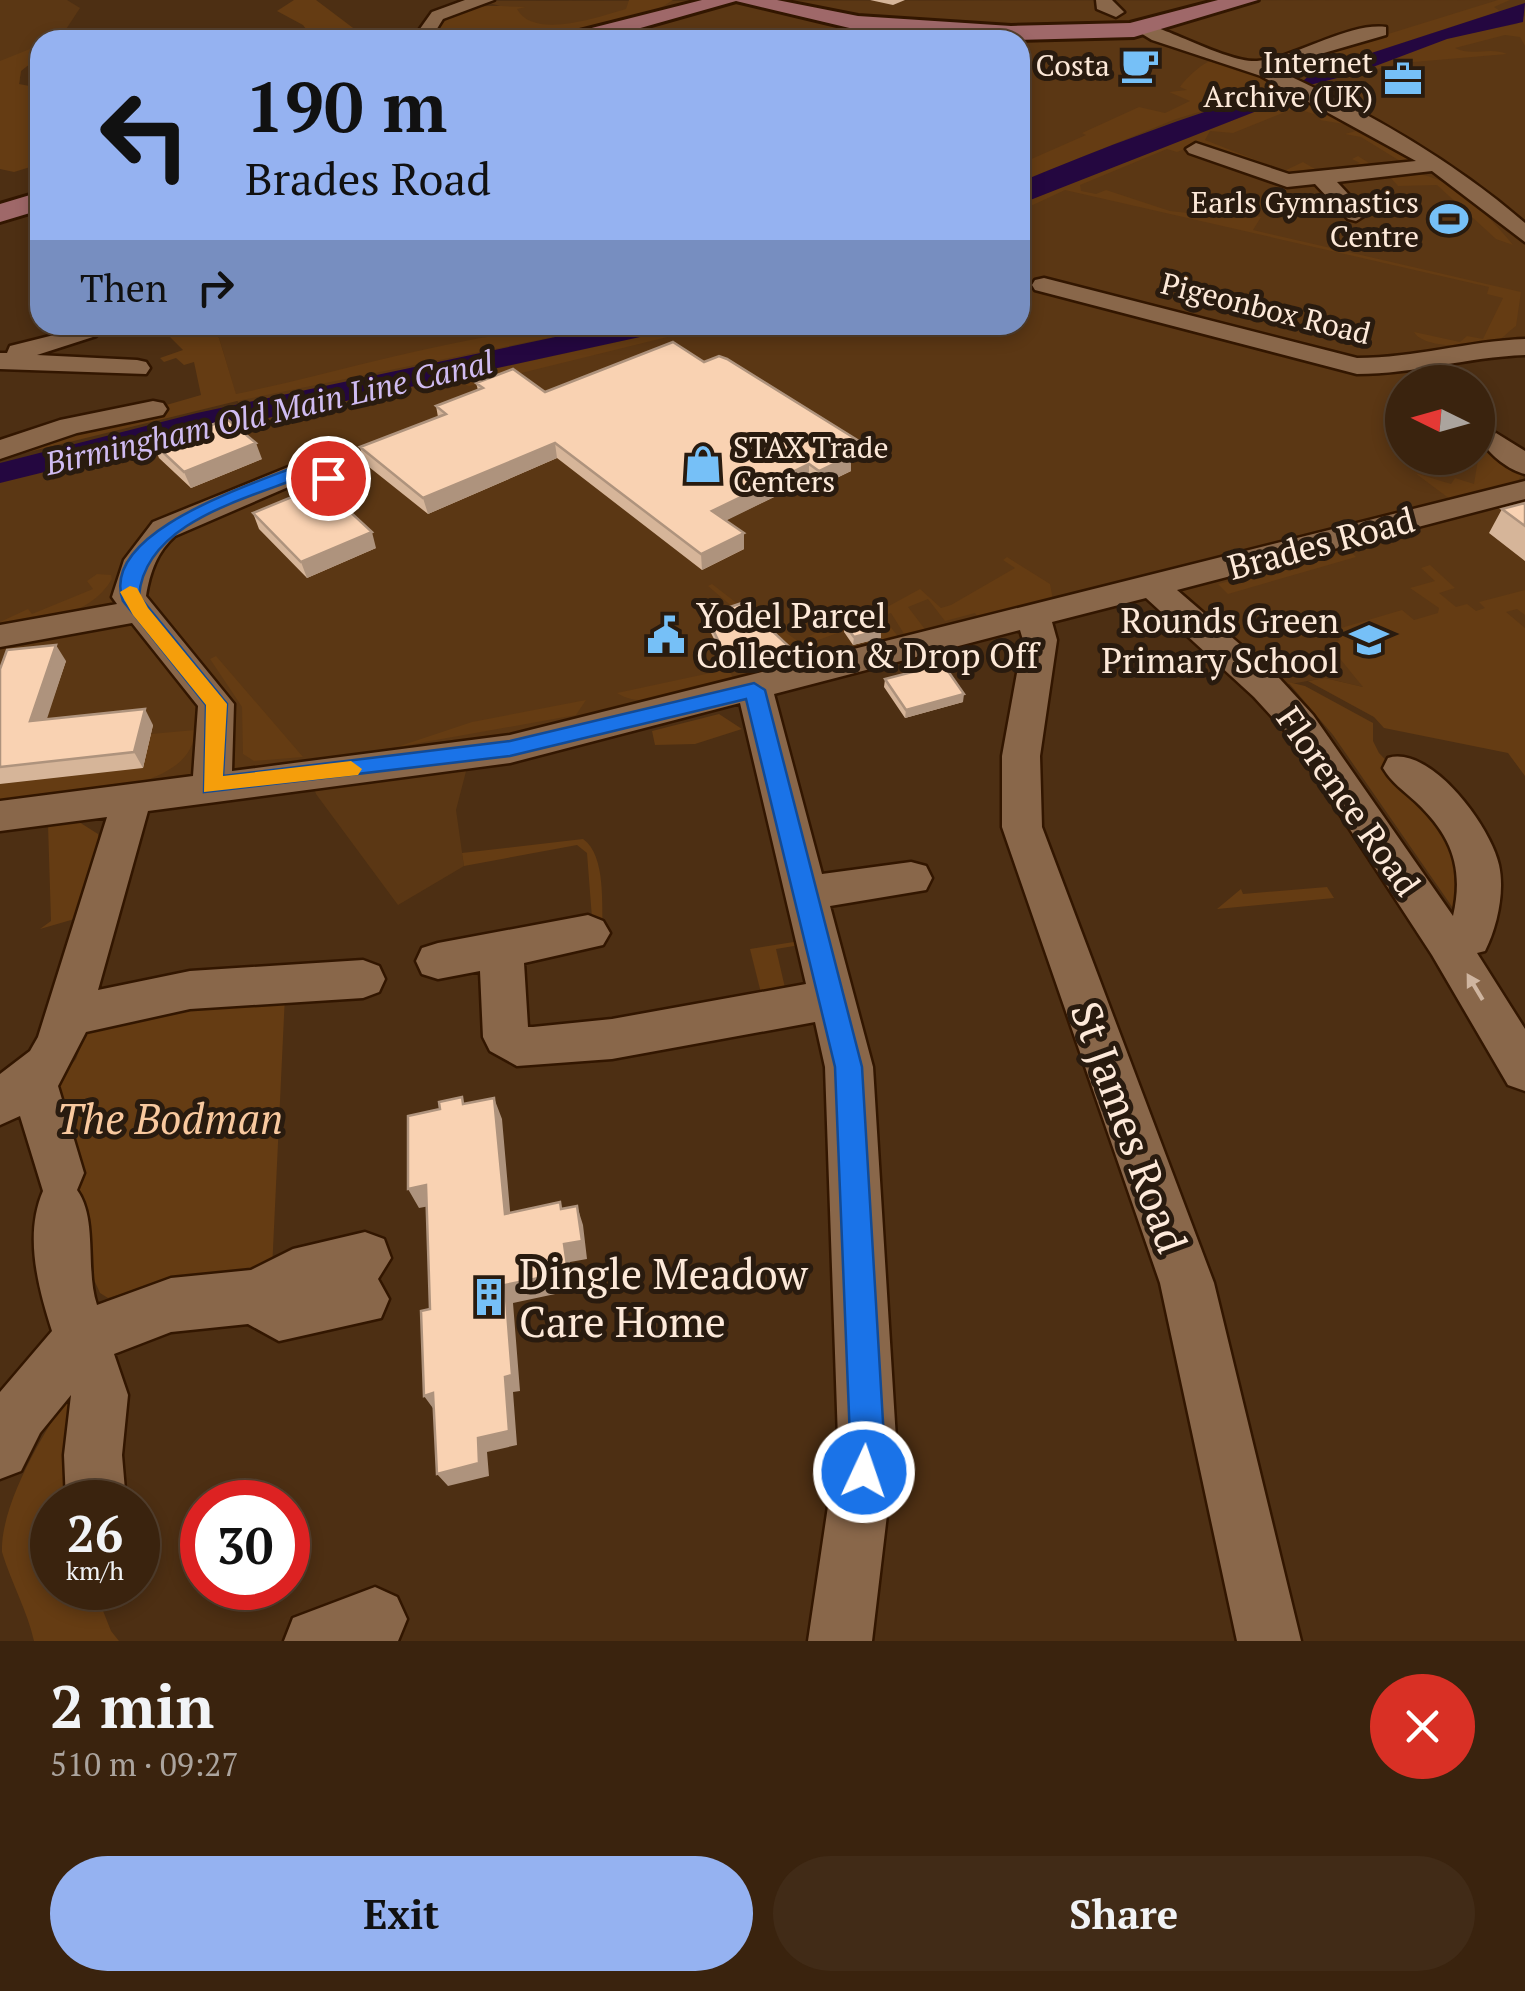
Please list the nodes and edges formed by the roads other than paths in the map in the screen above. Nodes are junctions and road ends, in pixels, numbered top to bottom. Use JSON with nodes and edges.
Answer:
{"nodes":[{"id":1,"x":484,"y":0,"type":"edge"},
{"id":2,"x":689,"y":0,"type":"edge"},
{"id":3,"x":727,"y":0,"type":"edge"},
{"id":4,"x":746,"y":0,"type":"edge"},
{"id":5,"x":778,"y":0,"type":"edge"},
{"id":6,"x":1224,"y":0,"type":"edge"},
{"id":7,"x":1246,"y":0,"type":"edge"},
{"id":8,"x":1120,"y":19,"type":"edge"},
{"id":9,"x":636,"y":21,"type":"junction"},
{"id":10,"x":1346,"y":26,"type":"dead end"},
{"id":11,"x":426,"y":30,"type":"edge"},
{"id":12,"x":606,"y":30,"type":"edge"},
{"id":13,"x":936,"y":30,"type":"edge"},
{"id":14,"x":1030,"y":31,"type":"edge"},
{"id":15,"x":1170,"y":40,"type":"junction"},
{"id":16,"x":1255,"y":67,"type":"junction"},
{"id":17,"x":1196,"y":149,"type":"dead end"},
{"id":18,"x":1434,"y":165,"type":"junction"},
{"id":19,"x":1323,"y":180,"type":"junction"},
{"id":20,"x":30,"y":204,"type":"edge"},
{"id":21,"x":1525,"y":210,"type":"edge"},
{"id":22,"x":1501,"y":212,"type":"junction"},
{"id":23,"x":0,"y":213,"type":"edge"},
{"id":24,"x":1356,"y":214,"type":"dead end"},
{"id":25,"x":1525,"y":235,"type":"edge"},
{"id":26,"x":1044,"y":286,"type":"dead end"},
{"id":27,"x":1525,"y":346,"type":"edge"},
{"id":28,"x":82,"y":347,"type":"junction"},
{"id":29,"x":1474,"y":349,"type":"junction"},
{"id":30,"x":3,"y":361,"type":"edge"},
{"id":31,"x":1525,"y":365,"type":"edge"},
{"id":32,"x":138,"y":368,"type":"dead end"},
{"id":33,"x":152,"y":409,"type":"dead end"},
{"id":34,"x":1496,"y":442,"type":"dead end"},
{"id":35,"x":0,"y":450,"type":"edge"},
{"id":36,"x":1525,"y":464,"type":"edge"},
{"id":37,"x":314,"y":466,"type":"dead end"},
{"id":38,"x":1525,"y":490,"type":"edge"},
{"id":39,"x":1154,"y":586,"type":"junction"},
{"id":40,"x":140,"y":611,"type":"junction"},
{"id":41,"x":1034,"y":618,"type":"junction"},
{"id":42,"x":0,"y":636,"type":"edge"},
{"id":43,"x":754,"y":690,"type":"junction"},
{"id":44,"x":1402,"y":768,"type":"dead end"},
{"id":45,"x":212,"y":786,"type":"junction"},
{"id":46,"x":132,"y":799,"type":"junction"},
{"id":47,"x":0,"y":816,"type":"edge"},
{"id":48,"x":911,"y":878,"type":"dead end"},
{"id":49,"x":806,"y":893,"type":"junction"},
{"id":50,"x":588,"y":932,"type":"dead end"},
{"id":51,"x":1447,"y":942,"type":"junction"},
{"id":52,"x":500,"y":949,"type":"junction"},
{"id":53,"x":438,"y":961,"type":"dead end"},
{"id":54,"x":364,"y":980,"type":"dead end"},
{"id":55,"x":832,"y":999,"type":"junction"},
{"id":56,"x":68,"y":1016,"type":"junction"},
{"id":57,"x":1525,"y":1070,"type":"edge"},
{"id":58,"x":13,"y":1095,"type":"edge"},
{"id":59,"x":364,"y":1278,"type":"dead end"},
{"id":60,"x":81,"y":1340,"type":"junction"},
{"id":61,"x":0,"y":1450,"type":"edge"},
{"id":62,"x":94,"y":1480,"type":"edge"},
{"id":63,"x":375,"y":1619,"type":"dead end"},
{"id":64,"x":316,"y":1641,"type":"edge"},
{"id":65,"x":840,"y":1641,"type":"edge"},
{"id":66,"x":1268,"y":1641,"type":"edge"}],
"edges":[{"from":1,"to":11,"type":"street"},
{"from":2,"to":9,"type":"main road"},
{"from":3,"to":9,"type":"main road"},
{"from":4,"to":13,"type":"main road"},
{"from":5,"to":8,"type":"main road"},
{"from":6,"to":8,"type":"main road"},
{"from":7,"to":8,"type":"main road"},
{"from":8,"to":14,"type":"main road"},
{"from":8,"to":15,"type":"street"},
{"from":8,"to":15,"type":"street"},
{"from":9,"to":12,"type":"main road"},
{"from":10,"to":16,"type":"street"},
{"from":15,"to":16,"type":"street"},
{"from":16,"to":18,"type":"street"},
{"from":17,"to":19,"type":"street"},
{"from":18,"to":19,"type":"street"},
{"from":18,"to":22,"type":"street"},
{"from":19,"to":24,"type":"street"},
{"from":20,"to":23,"type":"main road"},
{"from":21,"to":22,"type":"street"},
{"from":22,"to":25,"type":"street"},
{"from":26,"to":29,"type":"street","name":"Pigeonbox Road"},
{"from":27,"to":29,"type":"street","name":"Pigeonbox Road"},
{"from":28,"to":30,"type":"street"},
{"from":28,"to":30,"type":"street"},
{"from":28,"to":32,"type":"street"},
{"from":29,"to":31,"type":"street"},
{"from":33,"to":35,"type":"street"},
{"from":34,"to":36,"type":"street"},
{"from":37,"to":40,"type":"street"},
{"from":38,"to":39,"type":"street","name":"Brades Road"},
{"from":39,"to":41,"type":"street","name":"Brades Road"},
{"from":39,"to":51,"type":"street","name":"Florence Road"},
{"from":40,"to":42,"type":"street"},
{"from":40,"to":45,"type":"street"},
{"from":41,"to":43,"type":"street","name":"Brades Road"},
{"from":41,"to":66,"type":"street","name":"St James Road"},
{"from":43,"to":45,"type":"street","name":"Brades Road"},
{"from":43,"to":49,"type":"street"},
{"from":44,"to":51,"type":"street","name":"Florence Road"},
{"from":45,"to":46,"type":"street","name":"Brades Road"},
{"from":46,"to":47,"type":"street","name":"Brades Road"},
{"from":46,"to":56,"type":"street"},
{"from":48,"to":49,"type":"street"},
{"from":49,"to":55,"type":"street"},
{"from":50,"to":52,"type":"street"},
{"from":57,"to":51,"type":"street","name":"Florence Road","one_way":true},
{"from":52,"to":53,"type":"street"},
{"from":52,"to":55,"type":"street"},
{"from":54,"to":56,"type":"street"},
{"from":55,"to":65,"type":"street"},
{"from":56,"to":58,"type":"street"},
{"from":58,"to":60,"type":"street"},
{"from":59,"to":60,"type":"street"},
{"from":60,"to":61,"type":"street"},
{"from":60,"to":62,"type":"street"},
{"from":63,"to":64,"type":"street"}]}
